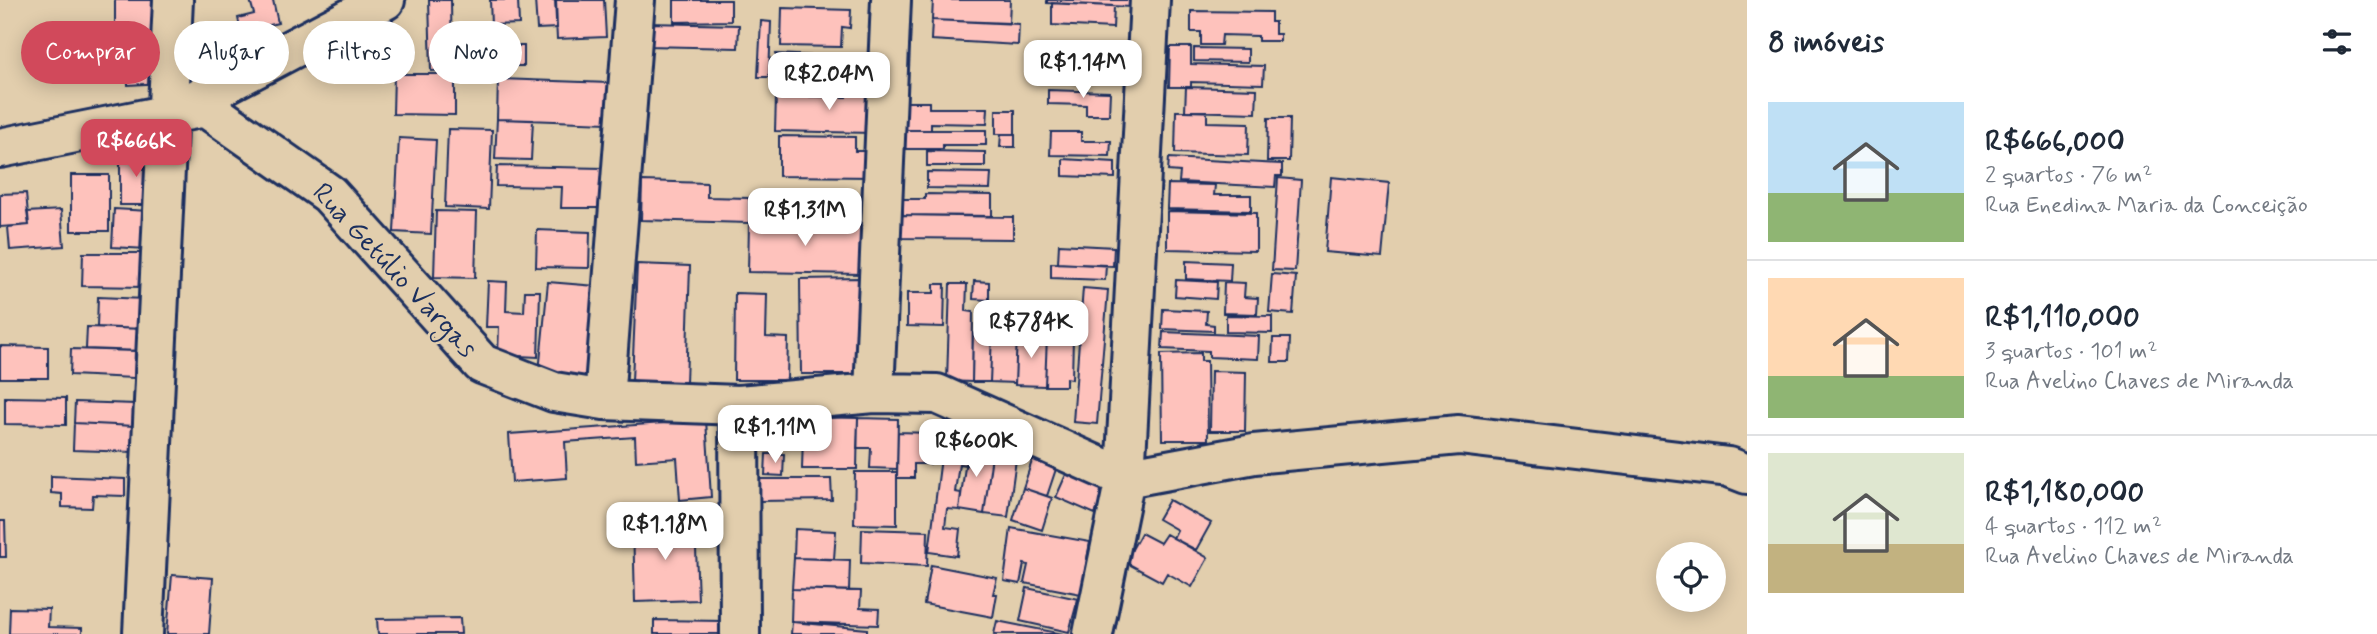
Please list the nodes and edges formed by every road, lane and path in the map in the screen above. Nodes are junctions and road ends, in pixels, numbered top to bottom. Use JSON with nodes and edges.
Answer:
{"nodes":[{"id":1,"x":173,"y":0,"type":"edge"},
{"id":2,"x":385,"y":0,"type":"edge"},
{"id":3,"x":635,"y":0,"type":"edge"},
{"id":4,"x":891,"y":0,"type":"edge"},
{"id":5,"x":1150,"y":0,"type":"edge"},
{"id":6,"x":168,"y":115,"type":"junction"},
{"id":7,"x":0,"y":148,"type":"edge"},
{"id":8,"x":874,"y":393,"type":"junction"},
{"id":9,"x":604,"y":400,"type":"junction"},
{"id":10,"x":739,"y":405,"type":"junction"},
{"id":11,"x":1747,"y":474,"type":"edge"},
{"id":12,"x":1125,"y":478,"type":"junction"},
{"id":13,"x":143,"y":634,"type":"edge"},
{"id":14,"x":740,"y":634,"type":"edge"},
{"id":15,"x":1093,"y":634,"type":"edge"}],
"edges":[{"from":1,"to":6,"type":"street"},
{"from":2,"to":6,"type":"street"},
{"from":3,"to":9,"type":"street"},
{"from":4,"to":8,"type":"street"},
{"from":5,"to":12,"type":"street"},
{"from":6,"to":7,"type":"street","name":"Rua Getúlio Vargas"},
{"from":6,"to":9,"type":"street","name":"Rua Getúlio Vargas"},
{"from":6,"to":13,"type":"street"},
{"from":8,"to":10,"type":"street","name":"Rua Getúlio Vargas"},
{"from":8,"to":12,"type":"street","name":"Rua Getúlio Vargas"},
{"from":9,"to":10,"type":"street","name":"Rua Getúlio Vargas"},
{"from":10,"to":14,"type":"street"},
{"from":11,"to":12,"type":"street"},
{"from":12,"to":15,"type":"street"}]}
